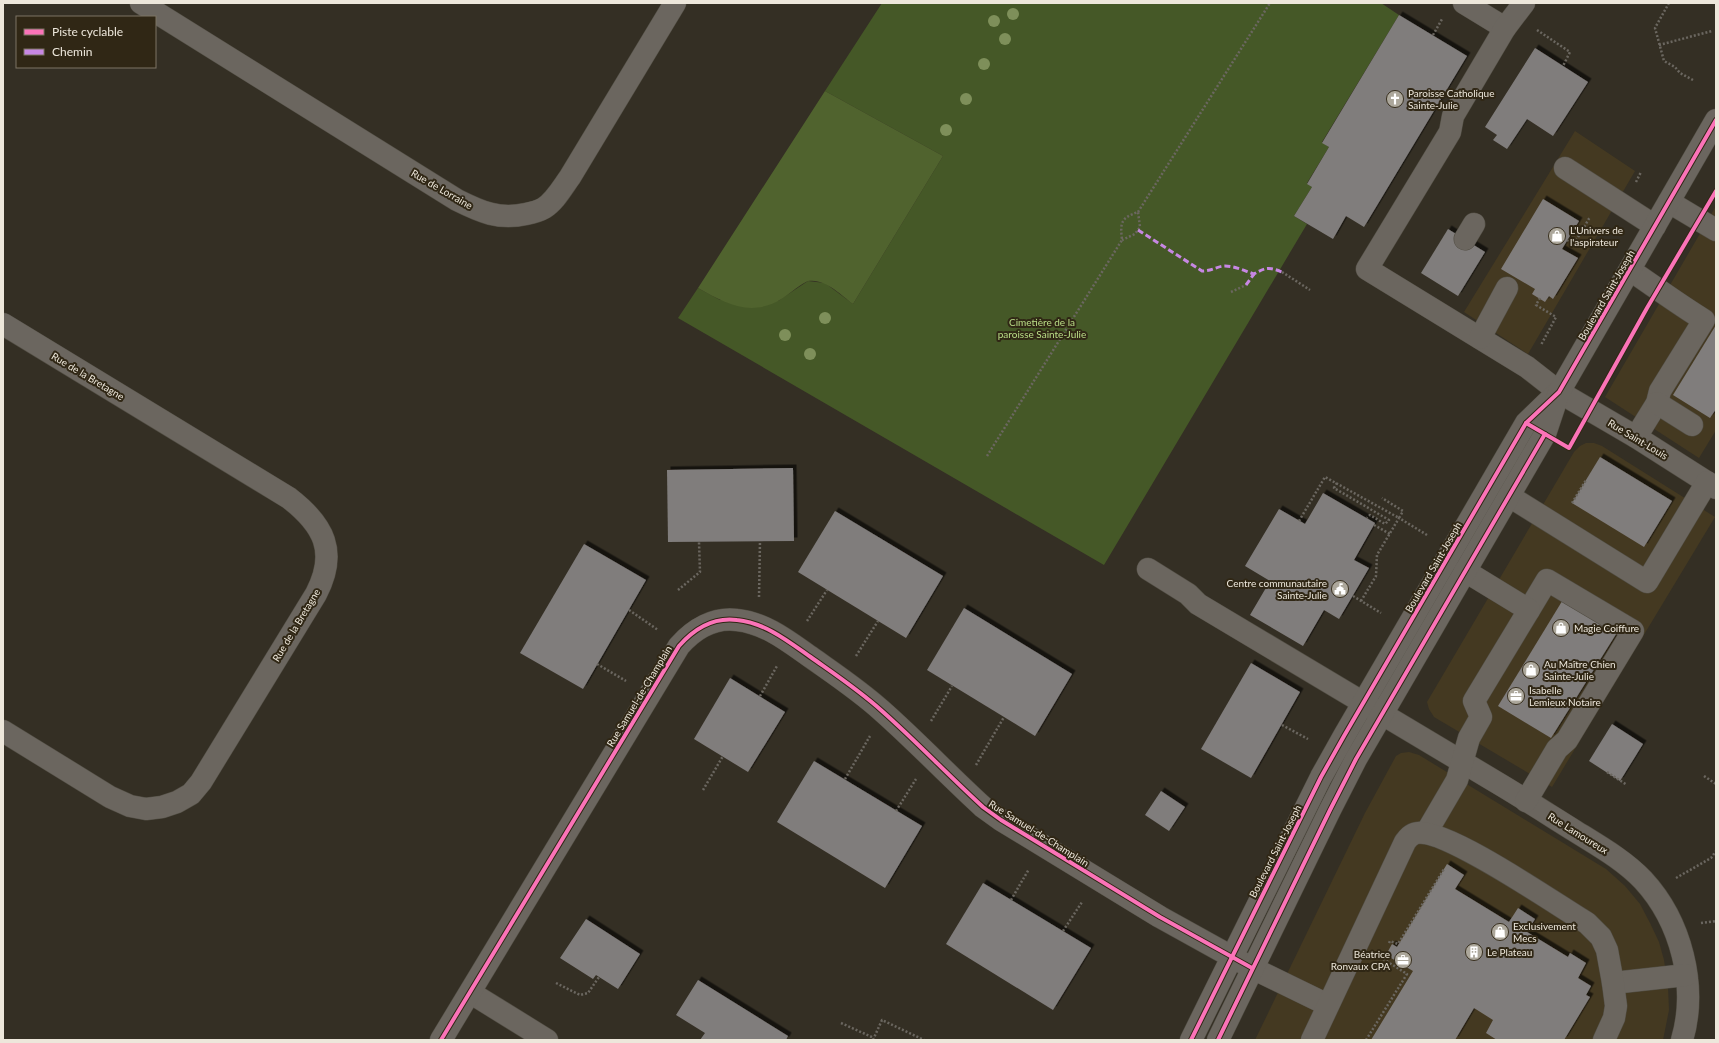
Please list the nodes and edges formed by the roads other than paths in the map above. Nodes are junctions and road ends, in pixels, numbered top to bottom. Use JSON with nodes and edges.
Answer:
{"nodes":[{"id":1,"x":141,"y":3,"type":"edge"},
{"id":2,"x":675,"y":3,"type":"edge"},
{"id":3,"x":1464,"y":3,"type":"edge"},
{"id":4,"x":1524,"y":3,"type":"edge"},
{"id":5,"x":1505,"y":28,"type":"junction"},
{"id":6,"x":1716,"y":120,"type":"edge"},
{"id":7,"x":1565,"y":168,"type":"dead end"},
{"id":8,"x":1669,"y":202,"type":"junction"},
{"id":9,"x":1655,"y":226,"type":"junction"},
{"id":10,"x":1716,"y":230,"type":"edge"},
{"id":11,"x":1630,"y":270,"type":"junction"},
{"id":12,"x":1507,"y":288,"type":"dead end"},
{"id":13,"x":3,"y":324,"type":"edge"},
{"id":14,"x":1480,"y":338,"type":"junction"},
{"id":15,"x":1558,"y":392,"type":"junction"},
{"id":16,"x":1657,"y":404,"type":"junction"},
{"id":17,"x":1692,"y":425,"type":"dead end"},
{"id":18,"x":1636,"y":437,"type":"junction"},
{"id":19,"x":1711,"y":485,"type":"edge"},
{"id":20,"x":1509,"y":496,"type":"junction"},
{"id":21,"x":1148,"y":569,"type":"dead end"},
{"id":22,"x":1465,"y":571,"type":"junction"},
{"id":23,"x":1529,"y":610,"type":"junction"},
{"id":24,"x":1364,"y":702,"type":"junction"},
{"id":25,"x":1382,"y":713,"type":"junction"},
{"id":26,"x":3,"y":731,"type":"edge"},
{"id":27,"x":1462,"y":762,"type":"junction"},
{"id":28,"x":1526,"y":801,"type":"junction"},
{"id":29,"x":1426,"y":833,"type":"junction"},
{"id":30,"x":1232,"y":956,"type":"junction"},
{"id":31,"x":1252,"y":968,"type":"junction"},
{"id":32,"x":1686,"y":975,"type":"junction"},
{"id":33,"x":1613,"y":983,"type":"junction"},
{"id":34,"x":471,"y":993,"type":"junction"},
{"id":35,"x":1328,"y":1004,"type":"junction"},
{"id":36,"x":442,"y":1040,"type":"edge"},
{"id":37,"x":547,"y":1040,"type":"edge"},
{"id":38,"x":1191,"y":1040,"type":"edge"},
{"id":39,"x":1218,"y":1040,"type":"edge"},
{"id":40,"x":1312,"y":1040,"type":"edge"},
{"id":41,"x":1604,"y":1040,"type":"edge"},
{"id":42,"x":1682,"y":1040,"type":"edge"}],
"edges":[{"from":1,"to":2,"type":"street","name":"Rue de Lorraine"},
{"from":3,"to":5,"type":"street"},
{"from":4,"to":5,"type":"street"},
{"from":5,"to":14,"type":"street","name":"Rue Saint-Louis"},
{"from":6,"to":8,"type":"street","name":"Boulevard Saint-Joseph"},
{"from":7,"to":9,"type":"street"},
{"from":8,"to":9,"type":"street","name":"Boulevard Saint-Joseph"},
{"from":8,"to":10,"type":"street"},
{"from":9,"to":11,"type":"street","name":"Boulevard Saint-Joseph"},
{"from":11,"to":15,"type":"street","name":"Boulevard Saint-Joseph"},
{"from":11,"to":16,"type":"street"},
{"from":12,"to":14,"type":"street"},
{"from":13,"to":26,"type":"street","name":"Rue de la Bretagne"},
{"from":14,"to":15,"type":"street","name":"Rue Saint-Louis"},
{"from":15,"to":18,"type":"street","name":"Rue Saint-Louis"},
{"from":15,"to":20,"type":"street","name":"Boulevard Saint-Joseph"},
{"from":15,"to":24,"type":"street","name":"Boulevard Saint-Joseph"},
{"from":16,"to":17,"type":"street"},
{"from":16,"to":18,"type":"street"},
{"from":18,"to":19,"type":"street","name":"Rue Saint-Louis"},
{"from":19,"to":20,"type":"street"},
{"from":20,"to":22,"type":"street","name":"Boulevard Saint-Joseph"},
{"from":21,"to":24,"type":"street","name":"Rue Lamoureux"},
{"from":22,"to":23,"type":"street"},
{"from":22,"to":25,"type":"street","name":"Boulevard Saint-Joseph"},
{"from":23,"to":27,"type":"street"},
{"from":23,"to":28,"type":"street"},
{"from":24,"to":25,"type":"street","name":"Rue Lamoureux"},
{"from":24,"to":30,"type":"street","name":"Boulevard Saint-Joseph"},
{"from":25,"to":27,"type":"street","name":"Rue Lamoureux"},
{"from":25,"to":31,"type":"street","name":"Boulevard Saint-Joseph"},
{"from":27,"to":28,"type":"street","name":"Rue Lamoureux"},
{"from":27,"to":29,"type":"street"},
{"from":28,"to":32,"type":"street","name":"Rue Lamoureux"},
{"from":29,"to":33,"type":"street"},
{"from":29,"to":35,"type":"street"},
{"from":30,"to":31,"type":"street","name":"Rue Samuel-de-Champlain"},
{"from":30,"to":34,"type":"street","name":"Rue Samuel-de-Champlain"},
{"from":30,"to":38,"type":"street","name":"Boulevard Saint-Joseph"},
{"from":31,"to":35,"type":"street","name":"Rue Samuel-de-Champlain"},
{"from":31,"to":39,"type":"street","name":"Boulevard Saint-Joseph"},
{"from":32,"to":33,"type":"street"},
{"from":32,"to":42,"type":"street","name":"Rue Lamoureux"},
{"from":33,"to":41,"type":"street"},
{"from":34,"to":36,"type":"street","name":"Rue Samuel-de-Champlain"},
{"from":34,"to":37,"type":"street"},
{"from":35,"to":40,"type":"street"}]}
